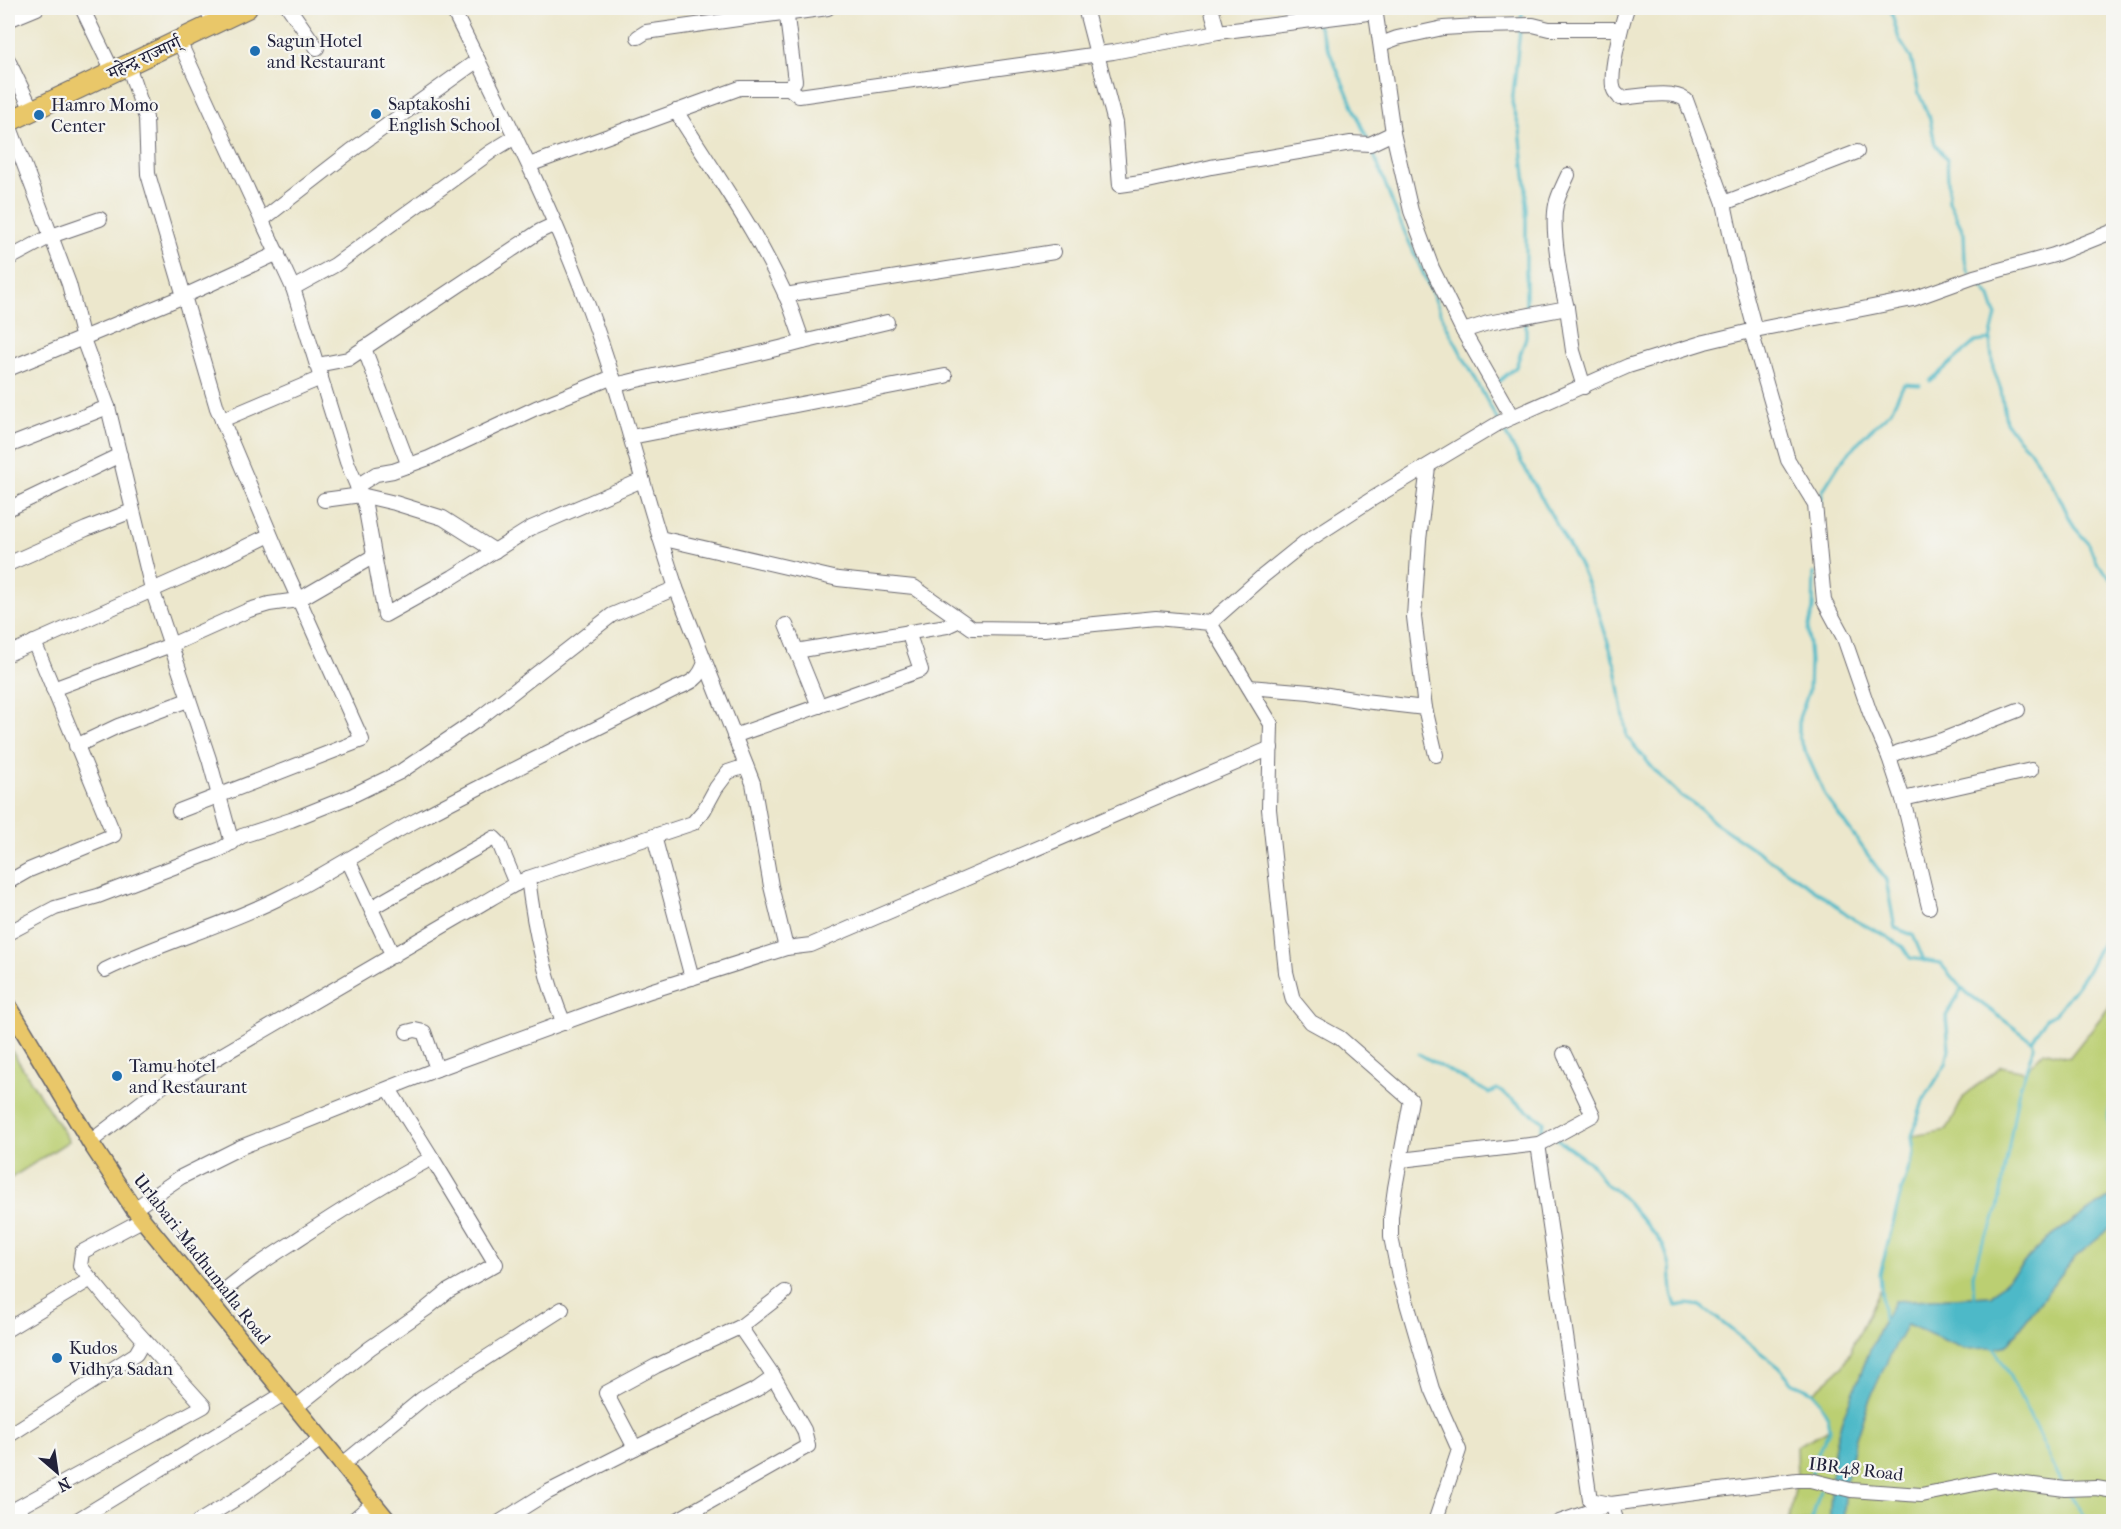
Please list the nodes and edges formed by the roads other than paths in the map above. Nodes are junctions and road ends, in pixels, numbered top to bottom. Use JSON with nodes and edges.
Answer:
{"nodes":[{"id":1,"x":37,"y":8,"type":"edge"},
{"id":2,"x":82,"y":8,"type":"edge"},
{"id":3,"x":247,"y":8,"type":"edge"},
{"id":4,"x":289,"y":8,"type":"edge"},
{"id":5,"x":452,"y":8,"type":"edge"},
{"id":6,"x":828,"y":8,"type":"edge"},
{"id":7,"x":1085,"y":8,"type":"edge"},
{"id":8,"x":1211,"y":8,"type":"edge"},
{"id":9,"x":1627,"y":8,"type":"edge"},
{"id":10,"x":1376,"y":10,"type":"edge"},
{"id":11,"x":211,"y":16,"type":"edge"},
{"id":12,"x":787,"y":17,"type":"junction"},
{"id":13,"x":8,"y":20,"type":"edge"},
{"id":14,"x":1620,"y":29,"type":"junction"},
{"id":15,"x":1218,"y":32,"type":"junction"},
{"id":16,"x":638,"y":37,"type":"dead end"},
{"id":17,"x":179,"y":41,"type":"junction"},
{"id":18,"x":1382,"y":44,"type":"junction"},
{"id":19,"x":317,"y":48,"type":"dead end"},
{"id":20,"x":1097,"y":54,"type":"junction"},
{"id":21,"x":8,"y":60,"type":"edge"},
{"id":22,"x":478,"y":60,"type":"junction"},
{"id":23,"x":121,"y":68,"type":"junction"},
{"id":24,"x":789,"y":88,"type":"junction"},
{"id":25,"x":32,"y":110,"type":"junction"},
{"id":26,"x":676,"y":111,"type":"junction"},
{"id":27,"x":8,"y":122,"type":"edge"},
{"id":28,"x":1393,"y":133,"type":"junction"},
{"id":29,"x":515,"y":137,"type":"junction"},
{"id":30,"x":1857,"y":152,"type":"dead end"},
{"id":31,"x":529,"y":165,"type":"junction"},
{"id":32,"x":1568,"y":175,"type":"dead end"},
{"id":33,"x":1724,"y":203,"type":"junction"},
{"id":34,"x":100,"y":219,"type":"dead end"},
{"id":35,"x":262,"y":220,"type":"junction"},
{"id":36,"x":555,"y":224,"type":"junction"},
{"id":37,"x":2114,"y":231,"type":"edge"},
{"id":38,"x":51,"y":236,"type":"junction"},
{"id":39,"x":1054,"y":252,"type":"dead end"},
{"id":40,"x":278,"y":253,"type":"junction"},
{"id":41,"x":8,"y":259,"type":"edge"},
{"id":42,"x":293,"y":288,"type":"junction"},
{"id":43,"x":785,"y":295,"type":"junction"},
{"id":44,"x":184,"y":296,"type":"junction"},
{"id":45,"x":1567,"y":308,"type":"junction"},
{"id":46,"x":887,"y":322,"type":"dead end"},
{"id":47,"x":1463,"y":331,"type":"junction"},
{"id":48,"x":1753,"y":331,"type":"junction"},
{"id":49,"x":83,"y":339,"type":"junction"},
{"id":50,"x":803,"y":342,"type":"junction"},
{"id":51,"x":364,"y":348,"type":"junction"},
{"id":52,"x":8,"y":369,"type":"edge"},
{"id":53,"x":319,"y":372,"type":"junction"},
{"id":54,"x":945,"y":376,"type":"dead end"},
{"id":55,"x":614,"y":381,"type":"junction"},
{"id":56,"x":1584,"y":387,"type":"junction"},
{"id":57,"x":108,"y":407,"type":"junction"},
{"id":58,"x":1512,"y":417,"type":"junction"},
{"id":59,"x":222,"y":420,"type":"junction"},
{"id":60,"x":631,"y":437,"type":"junction"},
{"id":61,"x":8,"y":446,"type":"edge"},
{"id":62,"x":120,"y":455,"type":"junction"},
{"id":63,"x":409,"y":466,"type":"junction"},
{"id":64,"x":1428,"y":467,"type":"junction"},
{"id":65,"x":642,"y":480,"type":"junction"},
{"id":66,"x":359,"y":490,"type":"junction"},
{"id":67,"x":324,"y":501,"type":"dead end"},
{"id":68,"x":8,"y":509,"type":"edge"},
{"id":69,"x":132,"y":511,"type":"junction"},
{"id":70,"x":270,"y":535,"type":"junction"},
{"id":71,"x":660,"y":538,"type":"junction"},
{"id":72,"x":495,"y":551,"type":"junction"},
{"id":73,"x":374,"y":556,"type":"junction"},
{"id":74,"x":8,"y":564,"type":"edge"},
{"id":75,"x":676,"y":588,"type":"junction"},
{"id":76,"x":152,"y":589,"type":"junction"},
{"id":77,"x":298,"y":600,"type":"junction"},
{"id":78,"x":960,"y":620,"type":"junction"},
{"id":79,"x":1210,"y":623,"type":"junction"},
{"id":80,"x":786,"y":625,"type":"dead end"},
{"id":81,"x":908,"y":632,"type":"junction"},
{"id":82,"x":34,"y":642,"type":"junction"},
{"id":83,"x":171,"y":645,"type":"junction"},
{"id":84,"x":796,"y":651,"type":"junction"},
{"id":85,"x":8,"y":654,"type":"edge"},
{"id":86,"x":705,"y":662,"type":"junction"},
{"id":87,"x":1249,"y":687,"type":"junction"},
{"id":88,"x":53,"y":689,"type":"junction"},
{"id":89,"x":188,"y":700,"type":"junction"},
{"id":90,"x":819,"y":706,"type":"junction"},
{"id":91,"x":1425,"y":708,"type":"junction"},
{"id":92,"x":2018,"y":710,"type":"dead end"},
{"id":93,"x":735,"y":736,"type":"junction"},
{"id":94,"x":76,"y":746,"type":"junction"},
{"id":95,"x":1271,"y":748,"type":"junction"},
{"id":96,"x":1436,"y":755,"type":"dead end"},
{"id":97,"x":1889,"y":758,"type":"junction"},
{"id":98,"x":746,"y":766,"type":"junction"},
{"id":99,"x":2031,"y":770,"type":"dead end"},
{"id":100,"x":219,"y":795,"type":"junction"},
{"id":101,"x":1903,"y":799,"type":"junction"},
{"id":102,"x":179,"y":811,"type":"dead end"},
{"id":103,"x":654,"y":836,"type":"junction"},
{"id":104,"x":232,"y":843,"type":"junction"},
{"id":105,"x":348,"y":860,"type":"junction"},
{"id":106,"x":522,"y":881,"type":"junction"},
{"id":107,"x":8,"y":882,"type":"edge"},
{"id":108,"x":1929,"y":907,"type":"dead end"},
{"id":109,"x":371,"y":908,"type":"junction"},
{"id":110,"x":8,"y":933,"type":"edge"},
{"id":111,"x":786,"y":948,"type":"junction"},
{"id":112,"x":393,"y":956,"type":"junction"},
{"id":113,"x":105,"y":970,"type":"dead end"},
{"id":114,"x":692,"y":978,"type":"junction"},
{"id":115,"x":8,"y":1005,"type":"edge"},
{"id":116,"x":564,"y":1023,"type":"junction"},
{"id":117,"x":407,"y":1032,"type":"dead end"},
{"id":118,"x":1564,"y":1054,"type":"dead end"},
{"id":119,"x":437,"y":1069,"type":"junction"},
{"id":120,"x":389,"y":1089,"type":"junction"},
{"id":121,"x":1548,"y":1140,"type":"junction"},
{"id":122,"x":90,"y":1142,"type":"junction"},
{"id":123,"x":432,"y":1158,"type":"junction"},
{"id":124,"x":1401,"y":1160,"type":"junction"},
{"id":125,"x":138,"y":1214,"type":"junction"},
{"id":126,"x":91,"y":1280,"type":"junction"},
{"id":127,"x":785,"y":1292,"type":"dead end"},
{"id":128,"x":210,"y":1303,"type":"junction"},
{"id":129,"x":562,"y":1309,"type":"dead end"},
{"id":130,"x":740,"y":1327,"type":"junction"},
{"id":131,"x":8,"y":1329,"type":"edge"},
{"id":132,"x":144,"y":1340,"type":"junction"},
{"id":133,"x":774,"y":1377,"type":"junction"},
{"id":134,"x":285,"y":1393,"type":"junction"},
{"id":135,"x":296,"y":1407,"type":"junction"},
{"id":136,"x":8,"y":1436,"type":"edge"},
{"id":137,"x":321,"y":1439,"type":"junction"},
{"id":138,"x":636,"y":1448,"type":"junction"},
{"id":139,"x":343,"y":1464,"type":"junction"},
{"id":140,"x":2114,"y":1491,"type":"edge"},
{"id":141,"x":373,"y":1503,"type":"junction"},
{"id":142,"x":1611,"y":1504,"type":"junction"},
{"id":143,"x":8,"y":1513,"type":"edge"},
{"id":144,"x":75,"y":1521,"type":"edge"},
{"id":145,"x":198,"y":1521,"type":"edge"},
{"id":146,"x":351,"y":1521,"type":"edge"},
{"id":147,"x":389,"y":1521,"type":"edge"},
{"id":148,"x":500,"y":1521,"type":"edge"},
{"id":149,"x":674,"y":1521,"type":"edge"},
{"id":150,"x":1435,"y":1521,"type":"edge"},
{"id":151,"x":1559,"y":1521,"type":"edge"},
{"id":152,"x":1617,"y":1521,"type":"edge"}],
"edges":[{"from":1,"to":13,"type":"street"},
{"from":2,"to":23,"type":"street"},
{"from":3,"to":11,"type":"highway","name":"महेन्द्र राज्मार्ग्"},
{"from":4,"to":19,"type":"street"},
{"from":5,"to":22,"type":"street"},
{"from":6,"to":12,"type":"street"},
{"from":7,"to":20,"type":"street"},
{"from":8,"to":15,"type":"street"},
{"from":9,"to":14,"type":"street"},
{"from":10,"to":15,"type":"street"},
{"from":10,"to":18,"type":"street"},
{"from":11,"to":17,"type":"highway","name":"महेन्द्र राज्मार्ग्"},
{"from":12,"to":16,"type":"street"},
{"from":12,"to":24,"type":"street"},
{"from":14,"to":18,"type":"street"},
{"from":14,"to":33,"type":"street"},
{"from":15,"to":20,"type":"street"},
{"from":17,"to":23,"type":"highway","name":"महेन्द्र राज्मार्ग्"},
{"from":17,"to":35,"type":"street"},
{"from":18,"to":28,"type":"street"},
{"from":20,"to":24,"type":"street"},
{"from":20,"to":28,"type":"street"},
{"from":21,"to":25,"type":"street"},
{"from":22,"to":29,"type":"street"},
{"from":22,"to":35,"type":"street"},
{"from":23,"to":25,"type":"highway","name":"महेन्द्र राज्मार्ग्"},
{"from":23,"to":44,"type":"street"},
{"from":24,"to":26,"type":"street"},
{"from":25,"to":27,"type":"highway","name":"महेन्द्र राज्मार्ग्"},
{"from":26,"to":31,"type":"street"},
{"from":26,"to":43,"type":"street"},
{"from":27,"to":38,"type":"street"},
{"from":28,"to":47,"type":"street"},
{"from":29,"to":31,"type":"street"},
{"from":29,"to":42,"type":"street"},
{"from":30,"to":33,"type":"street"},
{"from":31,"to":36,"type":"street"},
{"from":32,"to":45,"type":"street"},
{"from":33,"to":48,"type":"street"},
{"from":34,"to":38,"type":"street"},
{"from":35,"to":40,"type":"street"},
{"from":36,"to":51,"type":"street"},
{"from":36,"to":55,"type":"street"},
{"from":37,"to":48,"type":"street"},
{"from":38,"to":41,"type":"street"},
{"from":38,"to":49,"type":"street"},
{"from":39,"to":43,"type":"street"},
{"from":40,"to":42,"type":"street"},
{"from":40,"to":44,"type":"street"},
{"from":42,"to":53,"type":"street"},
{"from":43,"to":50,"type":"street"},
{"from":44,"to":49,"type":"street"},
{"from":44,"to":59,"type":"street"},
{"from":45,"to":47,"type":"street"},
{"from":45,"to":56,"type":"street"},
{"from":46,"to":50,"type":"street"},
{"from":47,"to":58,"type":"street"},
{"from":48,"to":56,"type":"street"},
{"from":48,"to":97,"type":"street"},
{"from":49,"to":52,"type":"street"},
{"from":49,"to":57,"type":"street"},
{"from":50,"to":55,"type":"street"},
{"from":51,"to":53,"type":"street"},
{"from":51,"to":63,"type":"street"},
{"from":53,"to":59,"type":"street"},
{"from":53,"to":66,"type":"street"},
{"from":54,"to":60,"type":"street"},
{"from":55,"to":60,"type":"street"},
{"from":55,"to":63,"type":"street"},
{"from":56,"to":58,"type":"street"},
{"from":57,"to":61,"type":"street"},
{"from":57,"to":62,"type":"street"},
{"from":58,"to":64,"type":"street"},
{"from":59,"to":70,"type":"street"},
{"from":60,"to":65,"type":"street"},
{"from":62,"to":68,"type":"street"},
{"from":62,"to":69,"type":"street"},
{"from":63,"to":66,"type":"street"},
{"from":64,"to":79,"type":"street"},
{"from":64,"to":91,"type":"street"},
{"from":65,"to":71,"type":"street"},
{"from":65,"to":72,"type":"street"},
{"from":66,"to":67,"type":"street"},
{"from":66,"to":72,"type":"street"},
{"from":66,"to":73,"type":"street"},
{"from":69,"to":74,"type":"street"},
{"from":69,"to":76,"type":"street"},
{"from":70,"to":76,"type":"street"},
{"from":70,"to":77,"type":"street"},
{"from":71,"to":75,"type":"street"},
{"from":71,"to":78,"type":"street"},
{"from":72,"to":73,"type":"street"},
{"from":73,"to":77,"type":"street"},
{"from":75,"to":86,"type":"street"},
{"from":75,"to":104,"type":"street"},
{"from":76,"to":82,"type":"street"},
{"from":76,"to":83,"type":"street"},
{"from":77,"to":83,"type":"street"},
{"from":77,"to":100,"type":"street"},
{"from":78,"to":79,"type":"street"},
{"from":78,"to":81,"type":"street"},
{"from":79,"to":87,"type":"street"},
{"from":80,"to":84,"type":"street"},
{"from":81,"to":84,"type":"street"},
{"from":81,"to":90,"type":"street"},
{"from":82,"to":85,"type":"street"},
{"from":82,"to":88,"type":"street"},
{"from":83,"to":88,"type":"street"},
{"from":83,"to":89,"type":"street"},
{"from":84,"to":90,"type":"street"},
{"from":86,"to":93,"type":"street"},
{"from":86,"to":105,"type":"street"},
{"from":87,"to":91,"type":"street"},
{"from":87,"to":95,"type":"street"},
{"from":88,"to":94,"type":"street"},
{"from":89,"to":94,"type":"street"},
{"from":89,"to":100,"type":"street"},
{"from":90,"to":93,"type":"street"},
{"from":91,"to":96,"type":"street"},
{"from":92,"to":97,"type":"street"},
{"from":93,"to":98,"type":"street"},
{"from":94,"to":107,"type":"street"},
{"from":95,"to":111,"type":"street"},
{"from":95,"to":124,"type":"street"},
{"from":97,"to":101,"type":"street"},
{"from":98,"to":103,"type":"street"},
{"from":98,"to":111,"type":"street"},
{"from":99,"to":101,"type":"street"},
{"from":100,"to":102,"type":"street"},
{"from":100,"to":104,"type":"street"},
{"from":101,"to":108,"type":"street"},
{"from":103,"to":106,"type":"street"},
{"from":103,"to":114,"type":"street"},
{"from":104,"to":110,"type":"street"},
{"from":105,"to":109,"type":"street"},
{"from":105,"to":113,"type":"street"},
{"from":106,"to":109,"type":"street"},
{"from":106,"to":112,"type":"street"},
{"from":106,"to":116,"type":"street"},
{"from":109,"to":112,"type":"street"},
{"from":111,"to":114,"type":"street"},
{"from":112,"to":122,"type":"street"},
{"from":114,"to":116,"type":"street"},
{"from":115,"to":122,"type":"main road","name":"Urlabari-Madhumalla Road"},
{"from":116,"to":119,"type":"street"},
{"from":117,"to":119,"type":"street"},
{"from":118,"to":121,"type":"street"},
{"from":119,"to":120,"type":"street"},
{"from":120,"to":123,"type":"street"},
{"from":120,"to":125,"type":"street"},
{"from":121,"to":124,"type":"street"},
{"from":121,"to":142,"type":"street"},
{"from":122,"to":125,"type":"main road","name":"Urlabari-Madhumalla Road"},
{"from":123,"to":128,"type":"street"},
{"from":123,"to":135,"type":"street"},
{"from":124,"to":150,"type":"street"},
{"from":125,"to":126,"type":"street"},
{"from":125,"to":128,"type":"main road","name":"Urlabari-Madhumalla Road"},
{"from":126,"to":131,"type":"street"},
{"from":126,"to":132,"type":"street"},
{"from":127,"to":130,"type":"street"},
{"from":128,"to":134,"type":"main road","name":"Urlabari-Madhumalla Road"},
{"from":129,"to":139,"type":"street"},
{"from":130,"to":133,"type":"street"},
{"from":130,"to":138,"type":"street"},
{"from":132,"to":136,"type":"street"},
{"from":132,"to":143,"type":"street"},
{"from":133,"to":138,"type":"street"},
{"from":133,"to":149,"type":"street"},
{"from":134,"to":135,"type":"main road","name":"Urlabari-Madhumalla Road"},
{"from":134,"to":144,"type":"street"},
{"from":135,"to":137,"type":"main road","name":"Urlabari-Madhumalla Road"},
{"from":137,"to":139,"type":"main road","name":"Urlabari-Madhumalla Road"},
{"from":137,"to":145,"type":"street"},
{"from":138,"to":148,"type":"street"},
{"from":139,"to":141,"type":"main road","name":"Urlabari-Madhumalla Road"},
{"from":140,"to":142,"type":"street","name":"IBR48 Road"},
{"from":141,"to":146,"type":"street"},
{"from":141,"to":147,"type":"main road","name":"Urlabari-Madhumalla Road"},
{"from":142,"to":151,"type":"street","name":"IBR48 Road"},
{"from":142,"to":152,"type":"street"}]}
